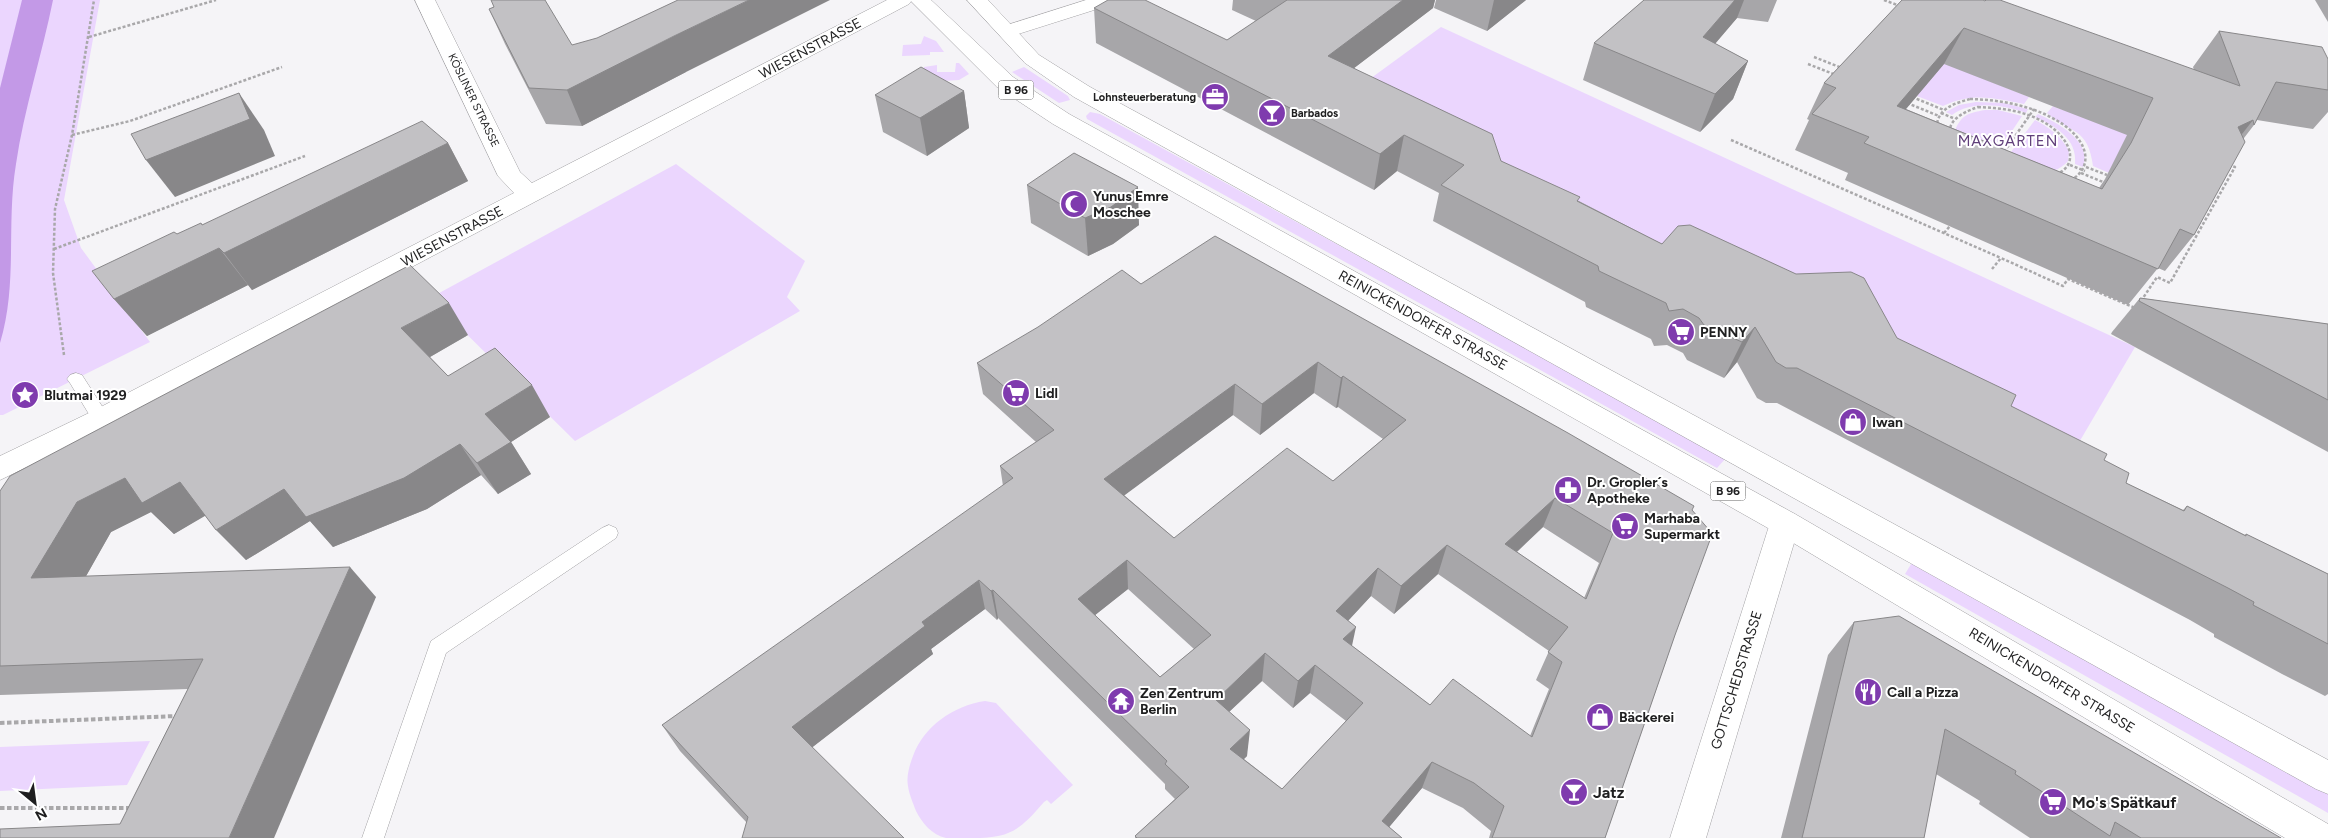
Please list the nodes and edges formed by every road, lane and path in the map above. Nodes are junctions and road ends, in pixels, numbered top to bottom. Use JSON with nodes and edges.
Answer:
{"nodes":[{"id":1,"x":94,"y":0,"type":"edge"},
{"id":2,"x":216,"y":0,"type":"edge"},
{"id":3,"x":425,"y":0,"type":"edge"},
{"id":4,"x":902,"y":0,"type":"edge"},
{"id":5,"x":920,"y":0,"type":"edge"},
{"id":6,"x":978,"y":0,"type":"edge"},
{"id":7,"x":1106,"y":0,"type":"edge"},
{"id":8,"x":1884,"y":0,"type":"edge"},
{"id":9,"x":1903,"y":7,"type":"edge"},
{"id":10,"x":1008,"y":31,"type":"junction"},
{"id":11,"x":89,"y":36,"type":"junction"},
{"id":12,"x":967,"y":46,"type":"junction"},
{"id":13,"x":1814,"y":57,"type":"dead end"},
{"id":14,"x":1808,"y":64,"type":"dead end"},
{"id":15,"x":282,"y":68,"type":"dead end"},
{"id":16,"x":1849,"y":71,"type":"edge"},
{"id":17,"x":1843,"y":78,"type":"edge"},
{"id":18,"x":1909,"y":96,"type":"edge"},
{"id":19,"x":1094,"y":98,"type":"junction"},
{"id":20,"x":1904,"y":102,"type":"edge"},
{"id":21,"x":2034,"y":109,"type":"junction"},
{"id":22,"x":1944,"y":110,"type":"junction"},
{"id":23,"x":1940,"y":115,"type":"junction"},
{"id":24,"x":2029,"y":115,"type":"junction"},
{"id":25,"x":1953,"y":118,"type":"junction"},
{"id":26,"x":1061,"y":119,"type":"junction"},
{"id":27,"x":72,"y":135,"type":"junction"},
{"id":28,"x":1731,"y":140,"type":"dead end"},
{"id":29,"x":2003,"y":154,"type":"edge"},
{"id":30,"x":305,"y":156,"type":"dead end"},
{"id":31,"x":1997,"y":161,"type":"edge"},
{"id":32,"x":2228,"y":164,"type":"edge"},
{"id":33,"x":2070,"y":165,"type":"junction"},
{"id":34,"x":1992,"y":169,"type":"junction"},
{"id":35,"x":2085,"y":169,"type":"junction"},
{"id":36,"x":2081,"y":174,"type":"junction"},
{"id":37,"x":1988,"y":175,"type":"junction"},
{"id":38,"x":2107,"y":175,"type":"dead end"},
{"id":39,"x":1984,"y":180,"type":"edge"},
{"id":40,"x":2103,"y":182,"type":"dead end"},
{"id":41,"x":530,"y":194,"type":"junction"},
{"id":42,"x":1950,"y":226,"type":"dead end"},
{"id":43,"x":1944,"y":233,"type":"junction"},
{"id":44,"x":54,"y":249,"type":"junction"},
{"id":45,"x":2001,"y":258,"type":"junction"},
{"id":46,"x":1992,"y":269,"type":"dead end"},
{"id":47,"x":76,"y":379,"type":"joint"},
{"id":48,"x":101,"y":419,"type":"junction"},
{"id":49,"x":0,"y":469,"type":"edge"},
{"id":50,"x":1809,"y":491,"type":"junction"},
{"id":51,"x":1785,"y":523,"type":"junction"},
{"id":52,"x":609,"y":533,"type":"dead end"},
{"id":53,"x":185,"y":715,"type":"edge"},
{"id":54,"x":0,"y":723,"type":"edge"},
{"id":55,"x":2328,"y":778,"type":"edge"},
{"id":56,"x":0,"y":808,"type":"edge"},
{"id":57,"x":139,"y":808,"type":"edge"},
{"id":58,"x":373,"y":838,"type":"edge"},
{"id":59,"x":1688,"y":838,"type":"edge"},
{"id":60,"x":2318,"y":838,"type":"edge"}],
"edges":[{"from":1,"to":11,"type":"path"},
{"from":2,"to":11,"type":"path"},
{"from":3,"to":41,"type":"main road","name":"KÖSLINER STRASSE"},
{"from":4,"to":41,"type":"main road","name":"WIESENSTRASSE"},
{"from":5,"to":12,"type":"main road","name":"REINICKENDORFER STRASSE","number":"B 96"},
{"from":6,"to":10,"type":"main road","number":"B 96"},
{"from":7,"to":10,"type":"main road"},
{"from":8,"to":9,"type":"path"},
{"from":10,"to":12,"type":"main road"},
{"from":10,"to":19,"type":"main road","number":"B 96"},
{"from":11,"to":27,"type":"path"},
{"from":12,"to":26,"type":"main road","name":"REINICKENDORFER STRASSE","number":"B 96"},
{"from":13,"to":16,"type":"path"},
{"from":14,"to":17,"type":"path"},
{"from":15,"to":27,"type":"path"},
{"from":18,"to":22,"type":"path"},
{"from":19,"to":26,"type":"main road"},
{"from":19,"to":50,"type":"main road","number":"B 96"},
{"from":20,"to":23,"type":"path"},
{"from":21,"to":22,"type":"path"},
{"from":21,"to":24,"type":"path"},
{"from":21,"to":35,"type":"path"},
{"from":22,"to":23,"type":"path"},
{"from":23,"to":25,"type":"path"},
{"from":23,"to":37,"type":"path"},
{"from":24,"to":25,"type":"path"},
{"from":24,"to":29,"type":"path"},
{"from":24,"to":33,"type":"path"},
{"from":25,"to":34,"type":"path"},
{"from":26,"to":51,"type":"main road","name":"REINICKENDORFER STRASSE","number":"B 96"},
{"from":27,"to":44,"type":"path"},
{"from":28,"to":43,"type":"path"},
{"from":30,"to":44,"type":"path"},
{"from":31,"to":34,"type":"path"},
{"from":32,"to":45,"type":"path"},
{"from":33,"to":34,"type":"path"},
{"from":33,"to":35,"type":"path"},
{"from":34,"to":37,"type":"path"},
{"from":35,"to":36,"type":"path"},
{"from":35,"to":38,"type":"path"},
{"from":36,"to":37,"type":"path"},
{"from":36,"to":40,"type":"path"},
{"from":37,"to":39,"type":"path"},
{"from":41,"to":48,"type":"main road","name":"WIESENSTRASSE"},
{"from":42,"to":43,"type":"path"},
{"from":43,"to":45,"type":"path"},
{"from":44,"to":47,"type":"path"},
{"from":45,"to":46,"type":"path"},
{"from":47,"to":48,"type":"lane"},
{"from":48,"to":49,"type":"main road","name":"WIESENSTRASSE"},
{"from":50,"to":51,"type":"main road"},
{"from":50,"to":55,"type":"main road","number":"B 96"},
{"from":51,"to":59,"type":"main road","name":"GOTTSCHEDSTRASSE"},
{"from":51,"to":60,"type":"main road","name":"REINICKENDORFER STRASSE","number":"B 96"},
{"from":52,"to":58,"type":"lane"},
{"from":53,"to":54,"type":"path"},
{"from":56,"to":57,"type":"path"}]}
